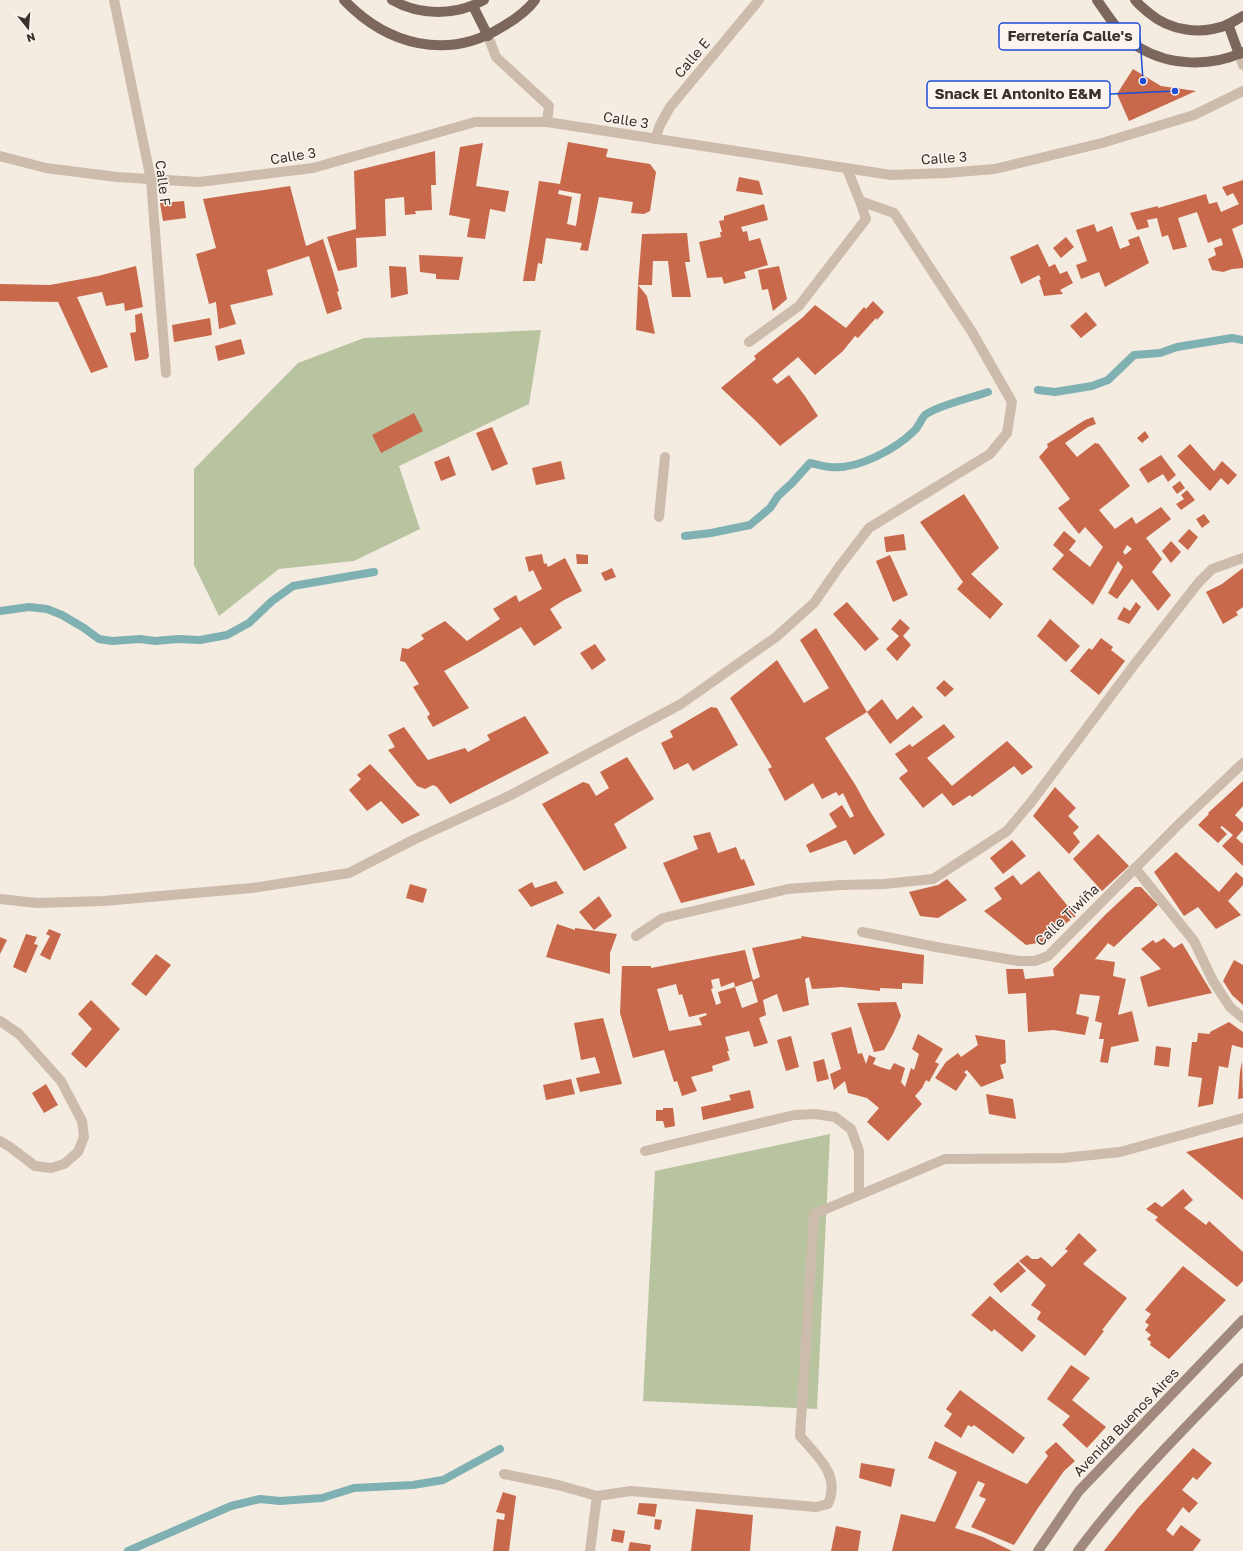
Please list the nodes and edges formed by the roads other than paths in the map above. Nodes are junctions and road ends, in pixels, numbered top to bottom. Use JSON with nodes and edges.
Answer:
{"nodes":[{"id":1,"x":114,"y":0,"type":"edge"},
{"id":2,"x":344,"y":0,"type":"edge"},
{"id":3,"x":392,"y":0,"type":"edge"},
{"id":4,"x":484,"y":0,"type":"edge"},
{"id":5,"x":535,"y":0,"type":"edge"},
{"id":6,"x":758,"y":0,"type":"edge"},
{"id":7,"x":1097,"y":0,"type":"edge"},
{"id":8,"x":1136,"y":0,"type":"edge"},
{"id":9,"x":474,"y":6,"type":"junction"},
{"id":10,"x":1243,"y":16,"type":"edge"},
{"id":11,"x":1228,"y":24,"type":"junction"},
{"id":12,"x":488,"y":36,"type":"junction"},
{"id":13,"x":1241,"y":53,"type":"edge"},
{"id":14,"x":1243,"y":65,"type":"edge"},
{"id":15,"x":1243,"y":91,"type":"edge"},
{"id":16,"x":547,"y":122,"type":"junction"},
{"id":17,"x":655,"y":139,"type":"junction"},
{"id":18,"x":0,"y":156,"type":"edge"},
{"id":19,"x":847,"y":169,"type":"junction"},
{"id":20,"x":151,"y":180,"type":"junction"},
{"id":21,"x":860,"y":201,"type":"junction"},
{"id":22,"x":749,"y":342,"type":"dead end"},
{"id":23,"x":166,"y":373,"type":"dead end"},
{"id":24,"x":665,"y":458,"type":"dead end"},
{"id":25,"x":659,"y":517,"type":"dead end"},
{"id":26,"x":1243,"y":558,"type":"edge"},
{"id":27,"x":1243,"y":763,"type":"edge"},
{"id":28,"x":1135,"y":868,"type":"junction"},
{"id":29,"x":0,"y":899,"type":"edge"},
{"id":30,"x":862,"y":932,"type":"dead end"},
{"id":31,"x":636,"y":936,"type":"dead end"},
{"id":32,"x":1243,"y":1018,"type":"edge"},
{"id":33,"x":0,"y":1021,"type":"edge"},
{"id":34,"x":1243,"y":1118,"type":"edge"},
{"id":35,"x":0,"y":1141,"type":"edge"},
{"id":36,"x":645,"y":1151,"type":"dead end"},
{"id":37,"x":859,"y":1195,"type":"junction"},
{"id":38,"x":1243,"y":1320,"type":"edge"},
{"id":39,"x":1243,"y":1368,"type":"edge"},
{"id":40,"x":504,"y":1474,"type":"dead end"},
{"id":41,"x":597,"y":1496,"type":"junction"},
{"id":42,"x":590,"y":1551,"type":"edge"},
{"id":43,"x":1038,"y":1551,"type":"edge"},
{"id":44,"x":1078,"y":1551,"type":"edge"}],
"edges":[{"from":1,"to":20,"type":"street","name":"Calle F"},
{"from":2,"to":12,"type":"main road"},
{"from":3,"to":9,"type":"main road"},
{"from":4,"to":9,"type":"main road"},
{"from":5,"to":12,"type":"main road"},
{"from":6,"to":17,"type":"street","name":"Calle E"},
{"from":7,"to":13,"type":"main road"},
{"from":8,"to":11,"type":"main road"},
{"from":9,"to":12,"type":"main road"},
{"from":10,"to":11,"type":"main road"},
{"from":11,"to":13,"type":"main road"},
{"from":12,"to":16,"type":"street"},
{"from":13,"to":14,"type":"street"},
{"from":15,"to":19,"type":"street","name":"Calle 3"},
{"from":16,"to":17,"type":"street","name":"Calle 3"},
{"from":16,"to":20,"type":"street","name":"Calle 3"},
{"from":17,"to":19,"type":"street","name":"Calle 3"},
{"from":18,"to":20,"type":"street","name":"Calle 3"},
{"from":19,"to":21,"type":"street"},
{"from":20,"to":23,"type":"street","name":"Calle F"},
{"from":21,"to":22,"type":"street"},
{"from":21,"to":29,"type":"street"},
{"from":24,"to":25,"type":"street"},
{"from":26,"to":31,"type":"street"},
{"from":27,"to":28,"type":"street","name":"Calle Tiwiña"},
{"from":28,"to":30,"type":"street","name":"Calle Tiwiña"},
{"from":28,"to":32,"type":"street"},
{"from":33,"to":35,"type":"street"},
{"from":34,"to":37,"type":"street"},
{"from":36,"to":37,"type":"street"},
{"from":37,"to":41,"type":"street"},
{"from":38,"to":43,"type":"main road","name":"Avenida Buenos Aires"},
{"from":39,"to":44,"type":"main road"},
{"from":40,"to":41,"type":"street"},
{"from":41,"to":42,"type":"street"}]}
